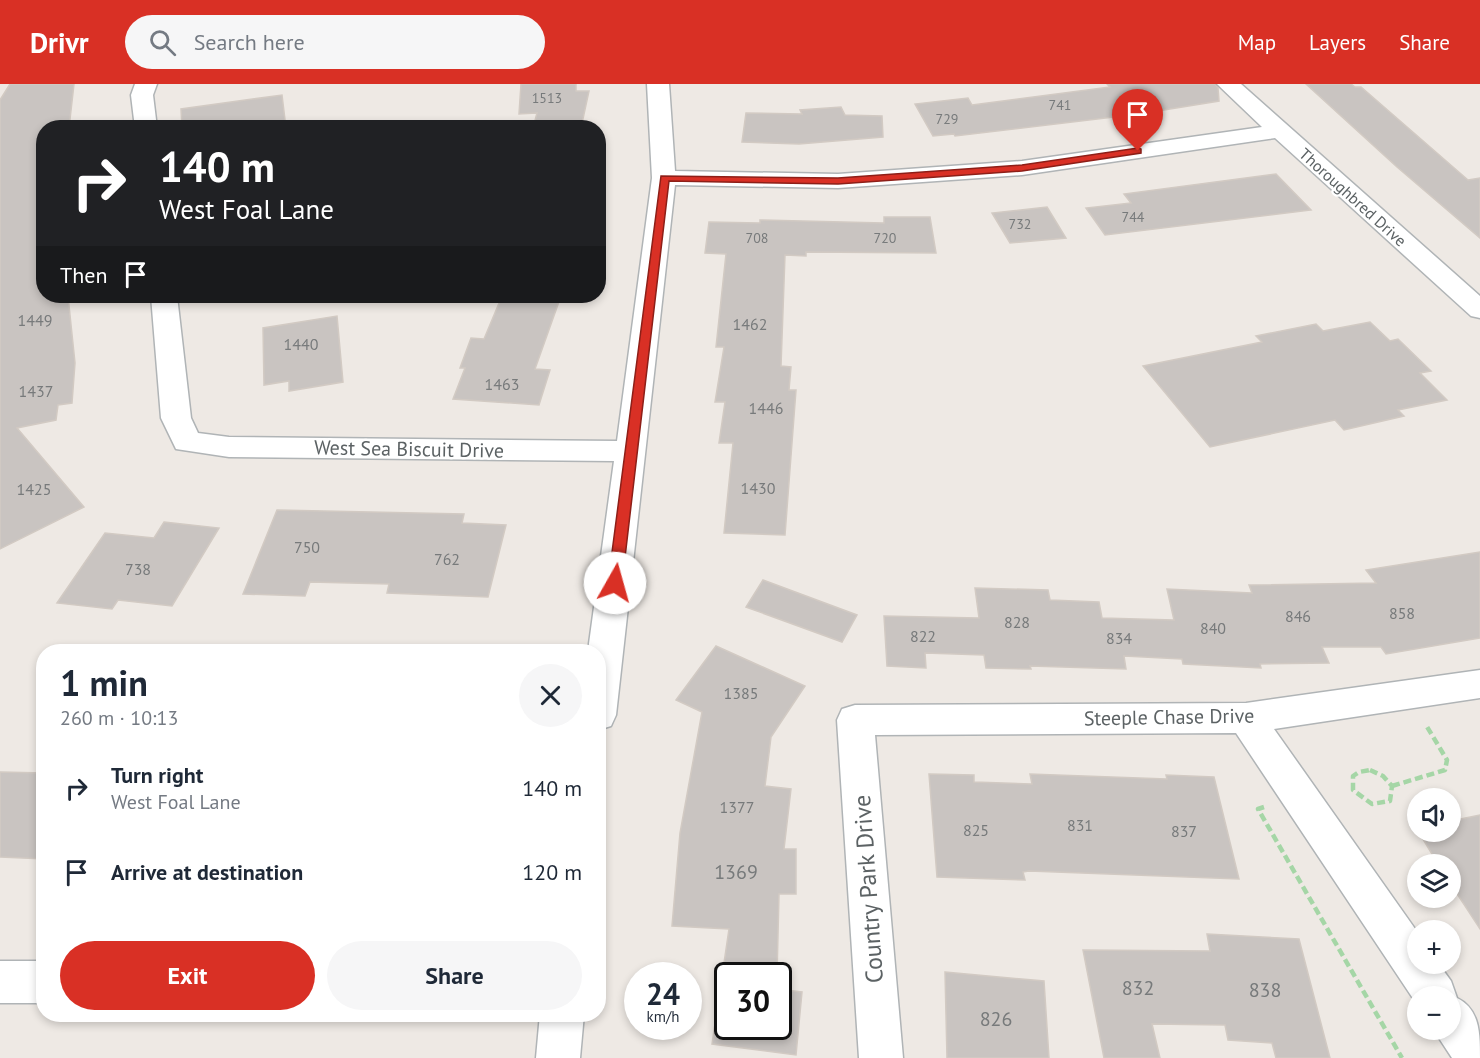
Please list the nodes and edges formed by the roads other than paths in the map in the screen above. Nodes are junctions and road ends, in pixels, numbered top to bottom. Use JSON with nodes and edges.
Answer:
{"nodes":[{"id":1,"x":146,"y":84,"type":"edge"},
{"id":2,"x":658,"y":84,"type":"edge"},
{"id":3,"x":1228,"y":84,"type":"edge"},
{"id":4,"x":145,"y":120,"type":"edge"},
{"id":5,"x":1278,"y":131,"type":"junction"},
{"id":6,"x":664,"y":178,"type":"junction"},
{"id":7,"x":165,"y":303,"type":"edge"},
{"id":8,"x":1480,"y":310,"type":"edge"},
{"id":9,"x":631,"y":452,"type":"junction"},
{"id":10,"x":606,"y":651,"type":"edge"},
{"id":11,"x":1480,"y":684,"type":"edge"},
{"id":12,"x":1246,"y":718,"type":"junction"},
{"id":13,"x":855,"y":720,"type":"joint"},
{"id":14,"x":0,"y":982,"type":"edge"},
{"id":15,"x":36,"y":982,"type":"edge"},
{"id":16,"x":1429,"y":986,"type":"edge"},
{"id":17,"x":561,"y":1022,"type":"edge"},
{"id":18,"x":1461,"y":1033,"type":"edge"},
{"id":19,"x":558,"y":1058,"type":"edge"},
{"id":20,"x":881,"y":1058,"type":"edge"},
{"id":21,"x":1478,"y":1058,"type":"edge"}],
"edges":[{"from":1,"to":4,"type":"street"},
{"from":2,"to":6,"type":"street"},
{"from":3,"to":5,"type":"street","name":"Thoroughbred Drive"},
{"from":5,"to":6,"type":"street"},
{"from":5,"to":8,"type":"street","name":"Thoroughbred Drive"},
{"from":6,"to":9,"type":"street"},
{"from":7,"to":9,"type":"street","name":"West Sea Biscuit Drive"},
{"from":9,"to":10,"type":"street"},
{"from":11,"to":12,"type":"street","name":"Steeple Chase Drive"},
{"from":12,"to":13,"type":"street","name":"Steeple Chase Drive"},
{"from":12,"to":16,"type":"street"},
{"from":13,"to":20,"type":"street","name":"Country Park Drive"},
{"from":14,"to":15,"type":"street"},
{"from":17,"to":19,"type":"street"},
{"from":18,"to":21,"type":"street"}]}
